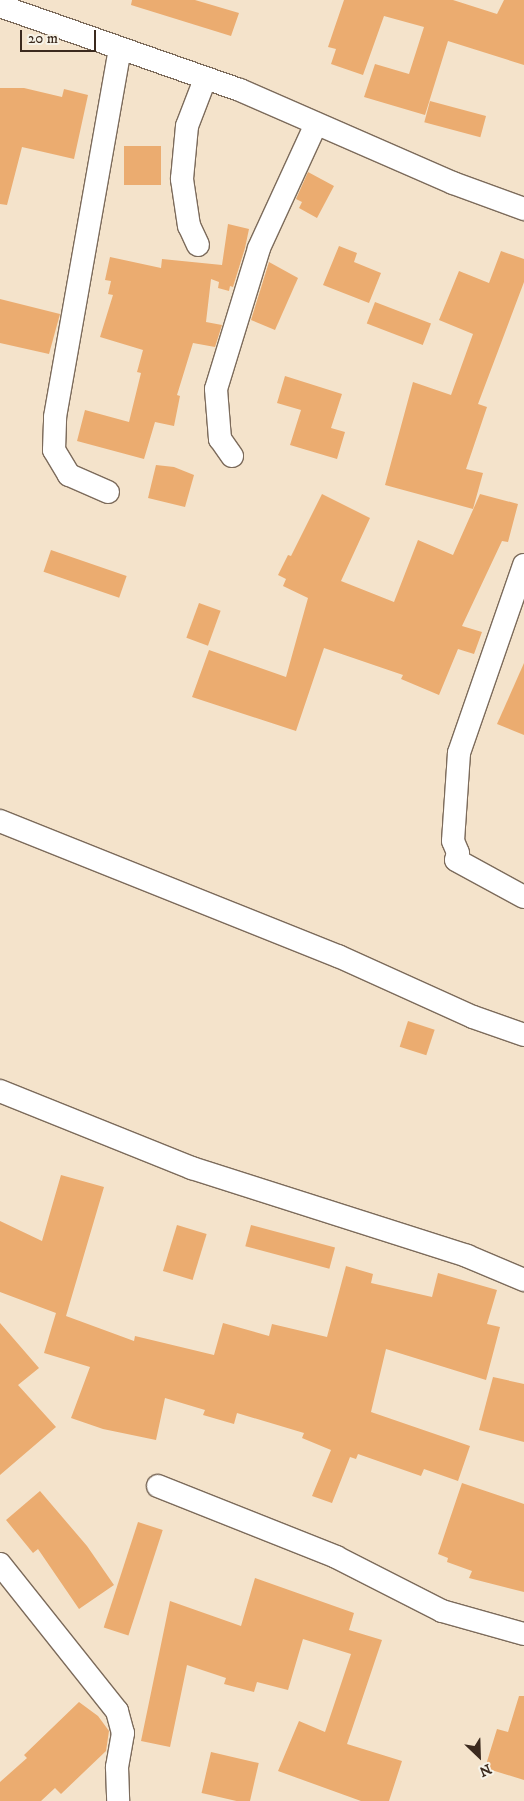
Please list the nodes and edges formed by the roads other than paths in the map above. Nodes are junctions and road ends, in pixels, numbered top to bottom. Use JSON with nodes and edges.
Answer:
{"nodes":[{"id":1,"x":0,"y":6,"type":"edge"},
{"id":2,"x":120,"y":50,"type":"junction"},
{"id":3,"x":205,"y":79,"type":"junction"},
{"id":4,"x":316,"y":124,"type":"junction"},
{"id":5,"x":524,"y":209,"type":"edge"},
{"id":6,"x":198,"y":245,"type":"dead end"},
{"id":7,"x":232,"y":456,"type":"dead end"},
{"id":8,"x":108,"y":492,"type":"dead end"},
{"id":9,"x":524,"y":565,"type":"edge"},
{"id":10,"x":0,"y":821,"type":"edge"},
{"id":11,"x":524,"y":898,"type":"edge"},
{"id":12,"x":524,"y":1035,"type":"edge"},
{"id":13,"x":0,"y":1091,"type":"edge"},
{"id":14,"x":524,"y":1280,"type":"edge"},
{"id":15,"x":158,"y":1486,"type":"dead end"},
{"id":16,"x":0,"y":1564,"type":"edge"},
{"id":17,"x":524,"y":1634,"type":"edge"},
{"id":18,"x":118,"y":1801,"type":"edge"}],
"edges":[{"from":1,"to":2,"type":"street"},
{"from":2,"to":3,"type":"street"},
{"from":2,"to":8,"type":"street"},
{"from":3,"to":4,"type":"street"},
{"from":3,"to":6,"type":"street"},
{"from":4,"to":5,"type":"street"},
{"from":4,"to":7,"type":"street"},
{"from":9,"to":11,"type":"street"},
{"from":10,"to":12,"type":"street"},
{"from":13,"to":14,"type":"street"},
{"from":15,"to":17,"type":"street"},
{"from":16,"to":18,"type":"street"}]}
